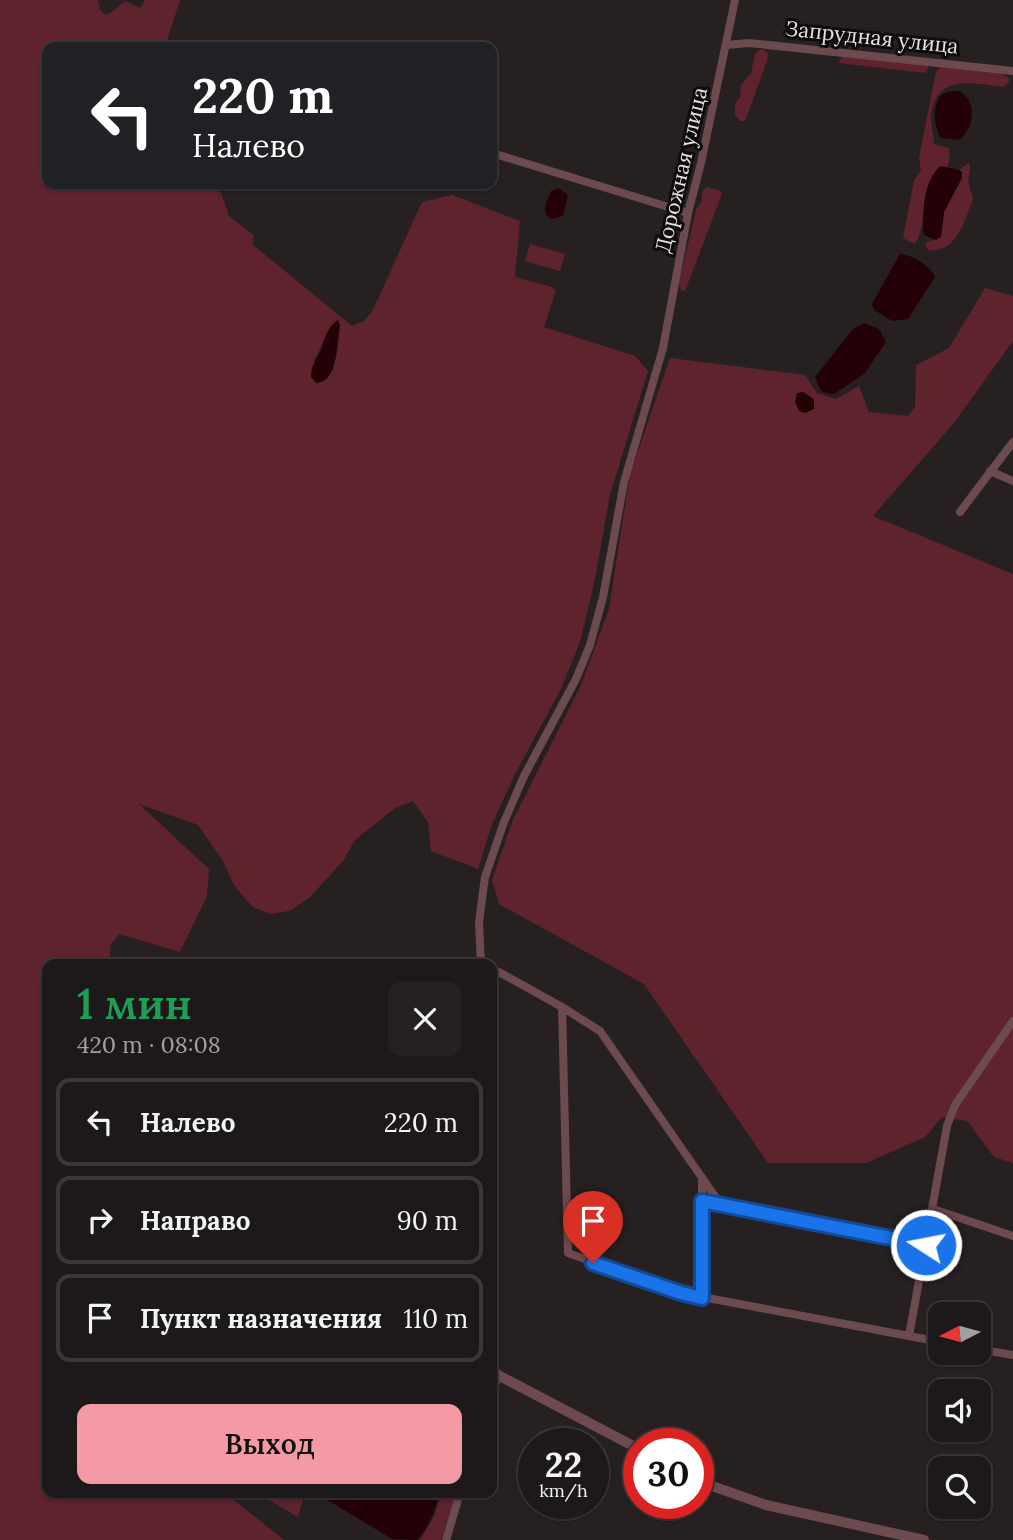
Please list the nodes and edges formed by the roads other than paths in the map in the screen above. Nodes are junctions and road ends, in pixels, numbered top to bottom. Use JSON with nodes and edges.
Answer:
{"nodes":[{"id":1,"x":735,"y":0,"type":"edge"},
{"id":2,"x":727,"y":45,"type":"junction"},
{"id":3,"x":1013,"y":71,"type":"edge"},
{"id":4,"x":497,"y":155,"type":"edge"},
{"id":5,"x":688,"y":213,"type":"junction"},
{"id":6,"x":1013,"y":442,"type":"edge"},
{"id":7,"x":990,"y":471,"type":"junction"},
{"id":8,"x":1013,"y":481,"type":"edge"},
{"id":9,"x":960,"y":512,"type":"dead end"},
{"id":10,"x":481,"y":959,"type":"edge"},
{"id":11,"x":497,"y":972,"type":"edge"},
{"id":12,"x":562,"y":1007,"type":"junction"},
{"id":13,"x":1013,"y":1021,"type":"edge"},
{"id":14,"x":702,"y":1176,"type":"junction"},
{"id":15,"x":702,"y":1201,"type":"junction"},
{"id":16,"x":721,"y":1205,"type":"junction"},
{"id":17,"x":933,"y":1209,"type":"junction"},
{"id":18,"x":1013,"y":1236,"type":"edge"},
{"id":19,"x":926,"y":1245,"type":"junction"},
{"id":20,"x":702,"y":1298,"type":"junction"},
{"id":21,"x":909,"y":1336,"type":"junction"},
{"id":22,"x":928,"y":1340,"type":"edge"},
{"id":23,"x":991,"y":1352,"type":"edge"},
{"id":24,"x":1013,"y":1356,"type":"edge"},
{"id":25,"x":498,"y":1375,"type":"joint"},
{"id":26,"x":497,"y":1378,"type":"edge"},
{"id":27,"x":623,"y":1441,"type":"edge"},
{"id":28,"x":714,"y":1486,"type":"edge"},
{"id":29,"x":459,"y":1498,"type":"edge"},
{"id":30,"x":446,"y":1540,"type":"edge"},
{"id":31,"x":924,"y":1540,"type":"edge"}],
"edges":[{"from":1,"to":2,"type":"street","name":"Дорожная улица"},
{"from":2,"to":3,"type":"street","name":"Запрудная улица"},
{"from":2,"to":5,"type":"street","name":"Дорожная улица"},
{"from":4,"to":5,"type":"street"},
{"from":5,"to":10,"type":"street","name":"Дорожная улица"},
{"from":6,"to":7,"type":"street"},
{"from":7,"to":8,"type":"street"},
{"from":7,"to":9,"type":"street"},
{"from":11,"to":12,"type":"street"},
{"from":12,"to":14,"type":"street"},
{"from":12,"to":20,"type":"street"},
{"from":13,"to":17,"type":"street"},
{"from":14,"to":15,"type":"street"},
{"from":14,"to":16,"type":"street"},
{"from":15,"to":16,"type":"street"},
{"from":15,"to":20,"type":"street"},
{"from":16,"to":19,"type":"street"},
{"from":17,"to":18,"type":"street"},
{"from":17,"to":19,"type":"street"},
{"from":19,"to":21,"type":"street"},
{"from":20,"to":21,"type":"street"},
{"from":21,"to":22,"type":"street"},
{"from":23,"to":24,"type":"street"},
{"from":25,"to":26,"type":"street"},
{"from":25,"to":27,"type":"street"},
{"from":28,"to":31,"type":"street"},
{"from":29,"to":30,"type":"street"}]}
